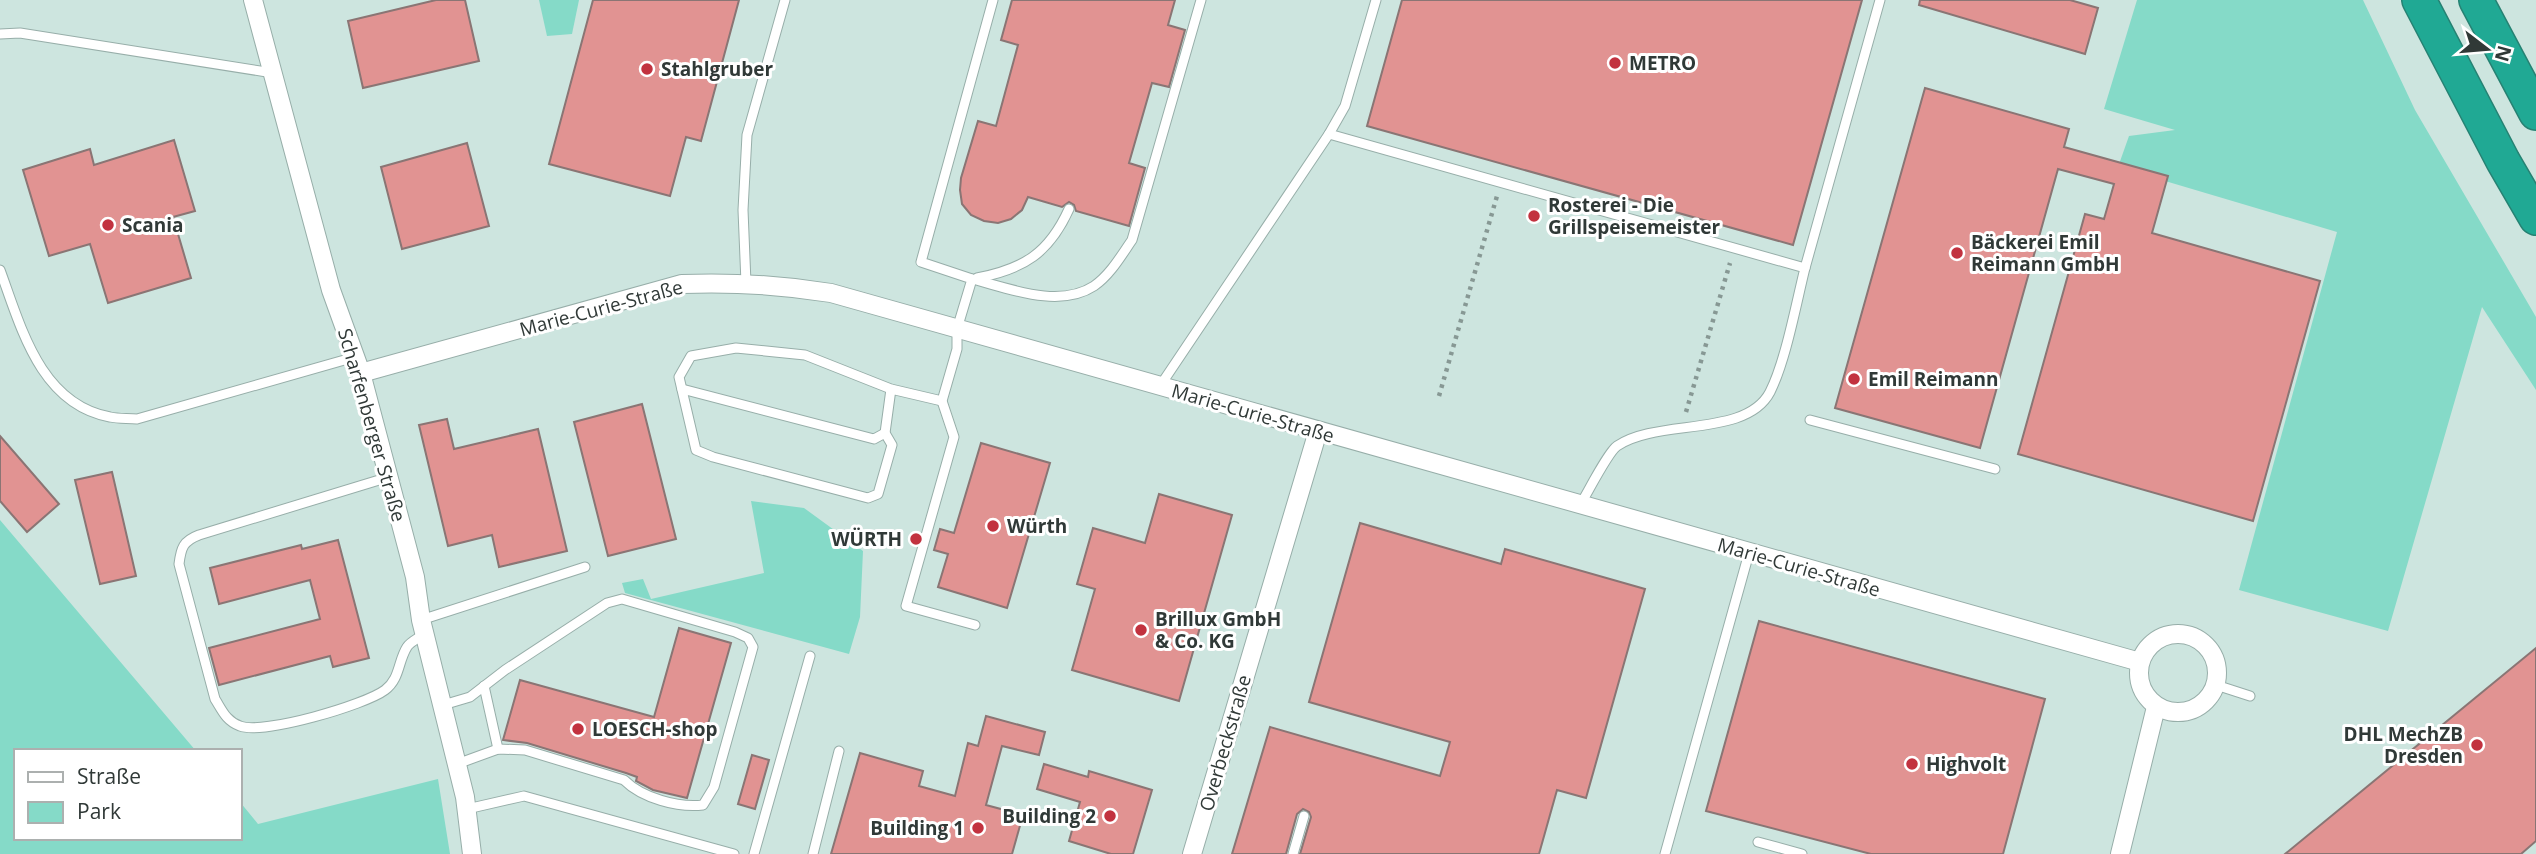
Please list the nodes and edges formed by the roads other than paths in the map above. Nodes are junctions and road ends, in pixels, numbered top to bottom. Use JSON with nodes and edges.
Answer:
{"nodes":[{"id":1,"x":253,"y":0,"type":"edge"},
{"id":2,"x":786,"y":0,"type":"edge"},
{"id":3,"x":993,"y":0,"type":"edge"},
{"id":4,"x":1201,"y":0,"type":"edge"},
{"id":5,"x":1376,"y":0,"type":"edge"},
{"id":6,"x":1880,"y":0,"type":"edge"},
{"id":7,"x":2419,"y":0,"type":"edge"},
{"id":8,"x":2476,"y":0,"type":"edge"},
{"id":9,"x":0,"y":34,"type":"edge"},
{"id":10,"x":273,"y":73,"type":"junction"},
{"id":11,"x":2536,"y":113,"type":"edge"},
{"id":12,"x":1329,"y":134,"type":"junction"},
{"id":13,"x":1069,"y":209,"type":"dead end"},
{"id":14,"x":2536,"y":218,"type":"edge"},
{"id":15,"x":1805,"y":268,"type":"junction"},
{"id":16,"x":0,"y":270,"type":"edge"},
{"id":17,"x":972,"y":279,"type":"junction"},
{"id":18,"x":746,"y":283,"type":"junction"},
{"id":19,"x":957,"y":329,"type":"junction"},
{"id":20,"x":358,"y":365,"type":"junction"},
{"id":21,"x":1160,"y":386,"type":"junction"},
{"id":22,"x":682,"y":389,"type":"junction"},
{"id":23,"x":891,"y":389,"type":"junction"},
{"id":24,"x":942,"y":401,"type":"junction"},
{"id":25,"x":1810,"y":420,"type":"dead end"},
{"id":26,"x":1318,"y":431,"type":"junction"},
{"id":27,"x":885,"y":433,"type":"junction"},
{"id":28,"x":1995,"y":469,"type":"dead end"},
{"id":29,"x":389,"y":477,"type":"junction"},
{"id":30,"x":1580,"y":505,"type":"junction"},
{"id":31,"x":1749,"y":553,"type":"junction"},
{"id":32,"x":585,"y":567,"type":"dead end"},
{"id":33,"x":975,"y":625,"type":"dead end"},
{"id":34,"x":422,"y":627,"type":"junction"},
{"id":35,"x":810,"y":656,"type":"dead end"},
{"id":36,"x":2140,"y":662,"type":"junction"},
{"id":37,"x":2216,"y":685,"type":"junction"},
{"id":38,"x":484,"y":686,"type":"junction"},
{"id":39,"x":2250,"y":696,"type":"dead end"},
{"id":40,"x":443,"y":705,"type":"junction"},
{"id":41,"x":2157,"y":707,"type":"junction"},
{"id":42,"x":498,"y":748,"type":"junction"},
{"id":43,"x":839,"y":751,"type":"dead end"},
{"id":44,"x":457,"y":764,"type":"junction"},
{"id":45,"x":467,"y":808,"type":"junction"},
{"id":46,"x":1304,"y":816,"type":"dead end"},
{"id":47,"x":1758,"y":842,"type":"dead end"},
{"id":48,"x":472,"y":854,"type":"edge"},
{"id":49,"x":734,"y":854,"type":"edge"},
{"id":50,"x":754,"y":854,"type":"edge"},
{"id":51,"x":813,"y":854,"type":"edge"},
{"id":52,"x":1192,"y":854,"type":"edge"},
{"id":53,"x":1293,"y":854,"type":"edge"},
{"id":54,"x":1665,"y":854,"type":"edge"},
{"id":55,"x":1802,"y":854,"type":"edge"},
{"id":56,"x":2120,"y":854,"type":"edge"}],
"edges":[{"from":1,"to":10,"type":"street","name":"Scharfenberger Straße"},
{"from":2,"to":18,"type":"lane"},
{"from":3,"to":17,"type":"lane"},
{"from":4,"to":17,"type":"lane"},
{"from":5,"to":12,"type":"lane"},
{"from":6,"to":15,"type":"lane"},
{"from":7,"to":14,"type":"highway"},
{"from":8,"to":11,"type":"highway"},
{"from":9,"to":10,"type":"lane"},
{"from":10,"to":20,"type":"street","name":"Scharfenberger Straße"},
{"from":12,"to":15,"type":"lane"},
{"from":12,"to":21,"type":"lane"},
{"from":13,"to":17,"type":"lane"},
{"from":15,"to":30,"type":"lane"},
{"from":16,"to":20,"type":"lane"},
{"from":17,"to":19,"type":"lane"},
{"from":18,"to":19,"type":"street","name":"Marie-Curie-Straße"},
{"from":18,"to":20,"type":"street","name":"Marie-Curie-Straße"},
{"from":19,"to":21,"type":"street","name":"Marie-Curie-Straße"},
{"from":19,"to":24,"type":"lane"},
{"from":20,"to":29,"type":"street","name":"Scharfenberger Straße"},
{"from":21,"to":26,"type":"street","name":"Marie-Curie-Straße"},
{"from":22,"to":23,"type":"lane"},
{"from":22,"to":27,"type":"lane"},
{"from":22,"to":27,"type":"lane"},
{"from":23,"to":24,"type":"lane"},
{"from":23,"to":27,"type":"lane"},
{"from":24,"to":33,"type":"lane"},
{"from":25,"to":28,"type":"lane"},
{"from":26,"to":30,"type":"street","name":"Marie-Curie-Straße"},
{"from":26,"to":52,"type":"street","name":"Overbeckstraße"},
{"from":29,"to":34,"type":"street","name":"Scharfenberger Straße"},
{"from":29,"to":34,"type":"lane"},
{"from":30,"to":31,"type":"street","name":"Marie-Curie-Straße"},
{"from":31,"to":36,"type":"street","name":"Marie-Curie-Straße"},
{"from":31,"to":54,"type":"lane"},
{"from":32,"to":34,"type":"lane"},
{"from":34,"to":40,"type":"street","name":"Scharfenberger Straße"},
{"from":35,"to":50,"type":"lane"},
{"from":36,"to":37,"type":"street"},
{"from":36,"to":41,"type":"street"},
{"from":37,"to":39,"type":"lane"},
{"from":37,"to":41,"type":"street"},
{"from":38,"to":40,"type":"lane"},
{"from":38,"to":42,"type":"lane"},
{"from":38,"to":42,"type":"lane"},
{"from":40,"to":44,"type":"street","name":"Scharfenberger Straße"},
{"from":41,"to":56,"type":"street"},
{"from":42,"to":44,"type":"lane"},
{"from":43,"to":51,"type":"lane"},
{"from":44,"to":45,"type":"street","name":"Scharfenberger Straße"},
{"from":45,"to":48,"type":"street","name":"Scharfenberger Straße"},
{"from":45,"to":49,"type":"lane"},
{"from":46,"to":53,"type":"lane"},
{"from":47,"to":55,"type":"lane"}]}
